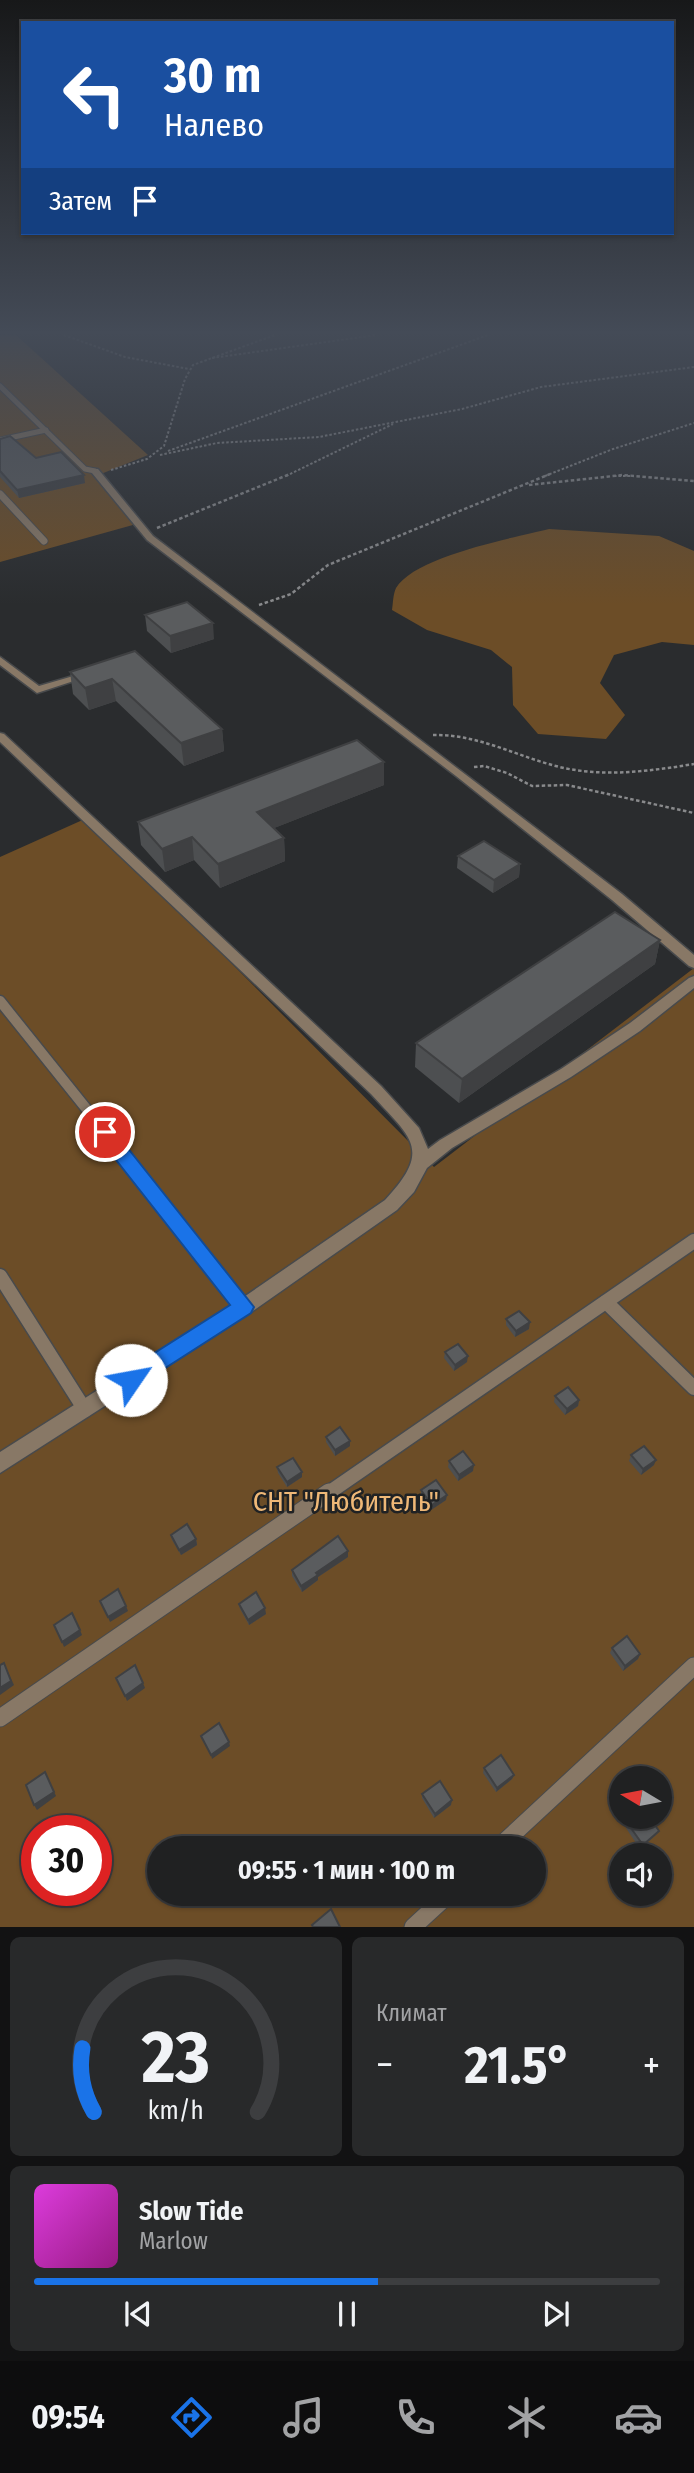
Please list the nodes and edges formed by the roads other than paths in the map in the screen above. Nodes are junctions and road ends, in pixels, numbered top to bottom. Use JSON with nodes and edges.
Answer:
{"nodes":[{"id":1,"x":41,"y":425,"type":"edge"},
{"id":2,"x":46,"y":430,"type":"junction"},
{"id":3,"x":0,"y":440,"type":"edge"},
{"id":4,"x":96,"y":472,"type":"joint"},
{"id":5,"x":0,"y":494,"type":"edge"},
{"id":6,"x":44,"y":541,"type":"dead end"},
{"id":7,"x":0,"y":660,"type":"edge"},
{"id":8,"x":102,"y":670,"type":"edge"},
{"id":9,"x":0,"y":736,"type":"edge"},
{"id":10,"x":694,"y":963,"type":"edge"},
{"id":11,"x":694,"y":981,"type":"edge"},
{"id":12,"x":0,"y":1001,"type":"edge"},
{"id":13,"x":423,"y":1163,"type":"junction"},
{"id":14,"x":694,"y":1241,"type":"edge"},
{"id":15,"x":0,"y":1276,"type":"edge"},
{"id":16,"x":606,"y":1303,"type":"junction"},
{"id":17,"x":244,"y":1307,"type":"junction"},
{"id":18,"x":694,"y":1388,"type":"edge"},
{"id":19,"x":85,"y":1410,"type":"junction"},
{"id":20,"x":0,"y":1463,"type":"edge"},
{"id":21,"x":694,"y":1667,"type":"edge"},
{"id":22,"x":0,"y":1718,"type":"edge"},
{"id":23,"x":511,"y":1836,"type":"edge"},
{"id":24,"x":436,"y":1906,"type":"edge"},
{"id":25,"x":413,"y":1927,"type":"edge"}],
"edges":[{"from":1,"to":2,"type":"lane"},
{"from":2,"to":3,"type":"lane"},
{"from":2,"to":4,"type":"lane"},
{"from":4,"to":10,"type":"street"},
{"from":5,"to":6,"type":"lane"},
{"from":7,"to":8,"type":"street"},
{"from":9,"to":13,"type":"street"},
{"from":11,"to":13,"type":"street"},
{"from":12,"to":17,"type":"lane"},
{"from":13,"to":17,"type":"street"},
{"from":14,"to":16,"type":"lane"},
{"from":15,"to":19,"type":"lane"},
{"from":16,"to":18,"type":"lane"},
{"from":16,"to":22,"type":"lane"},
{"from":17,"to":19,"type":"street"},
{"from":19,"to":20,"type":"street"},
{"from":21,"to":23,"type":"lane"},
{"from":24,"to":25,"type":"lane"}]}
